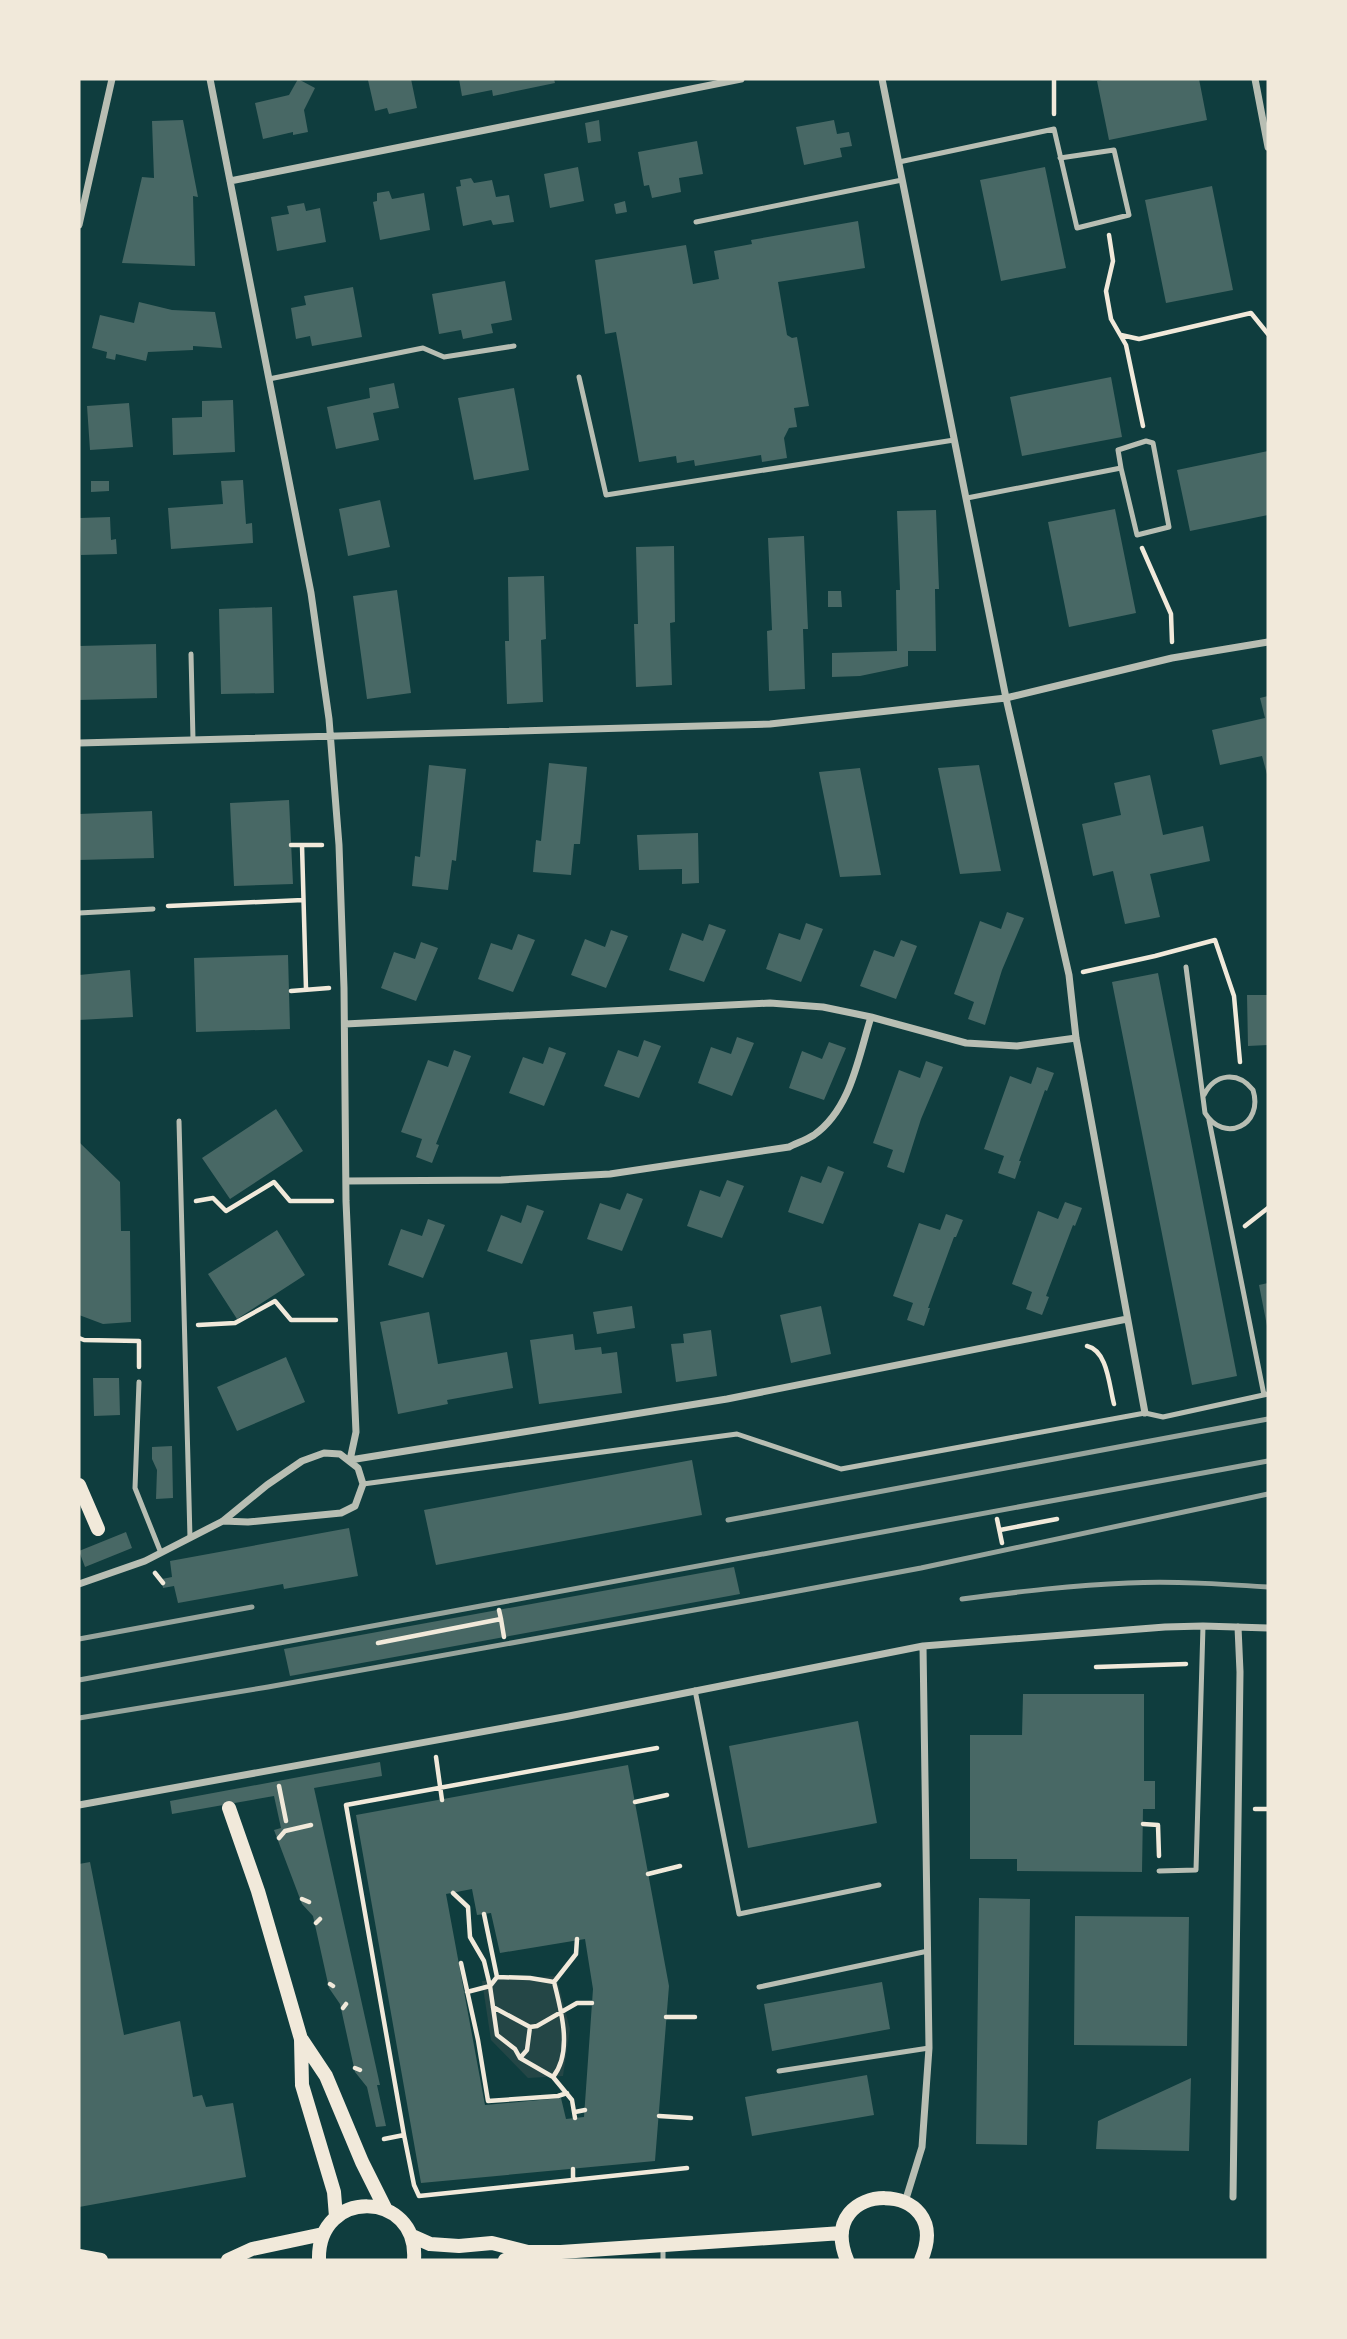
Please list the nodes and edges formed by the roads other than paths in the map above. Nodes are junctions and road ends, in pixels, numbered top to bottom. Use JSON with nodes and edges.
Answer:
{"nodes":[{"id":1,"x":112,"y":79,"type":"edge"},
{"id":2,"x":210,"y":79,"type":"edge"},
{"id":3,"x":741,"y":79,"type":"edge"},
{"id":4,"x":882,"y":79,"type":"edge"},
{"id":5,"x":1255,"y":79,"type":"edge"},
{"id":6,"x":1268,"y":147,"type":"edge"},
{"id":7,"x":1060,"y":158,"type":"junction"},
{"id":8,"x":899,"y":162,"type":"junction"},
{"id":9,"x":902,"y":180,"type":"junction"},
{"id":10,"x":230,"y":181,"type":"junction"},
{"id":11,"x":696,"y":222,"type":"dead end"},
{"id":12,"x":79,"y":225,"type":"edge"},
{"id":13,"x":514,"y":346,"type":"dead end"},
{"id":14,"x":579,"y":377,"type":"dead end"},
{"id":15,"x":269,"y":379,"type":"junction"},
{"id":16,"x":954,"y":440,"type":"junction"},
{"id":17,"x":1121,"y":468,"type":"junction"},
{"id":18,"x":967,"y":498,"type":"junction"},
{"id":19,"x":1268,"y":642,"type":"edge"},
{"id":20,"x":191,"y":654,"type":"dead end"},
{"id":21,"x":1006,"y":698,"type":"junction"},
{"id":22,"x":331,"y":738,"type":"junction"},
{"id":23,"x":194,"y":740,"type":"junction"},
{"id":24,"x":79,"y":743,"type":"edge"},
{"id":25,"x":153,"y":909,"type":"road end"},
{"id":26,"x":79,"y":913,"type":"edge"},
{"id":27,"x":1186,"y":967,"type":"dead end"},
{"id":28,"x":871,"y":1017,"type":"junction"},
{"id":29,"x":345,"y":1024,"type":"junction"},
{"id":30,"x":1076,"y":1038,"type":"junction"},
{"id":31,"x":1204,"y":1095,"type":"junction"},
{"id":32,"x":1209,"y":1120,"type":"junction"},
{"id":33,"x":180,"y":1121,"type":"dead end"},
{"id":34,"x":346,"y":1181,"type":"junction"},
{"id":35,"x":1127,"y":1320,"type":"junction"},
{"id":36,"x":139,"y":1381,"type":"road end"},
{"id":37,"x":1266,"y":1395,"type":"edge"},
{"id":38,"x":1145,"y":1413,"type":"junction"},
{"id":39,"x":350,"y":1460,"type":"junction"},
{"id":40,"x":363,"y":1484,"type":"junction"},
{"id":41,"x":79,"y":1485,"type":"edge"},
{"id":42,"x":223,"y":1521,"type":"junction"},
{"id":43,"x":98,"y":1529,"type":"dead end"},
{"id":44,"x":190,"y":1538,"type":"junction"},
{"id":45,"x":161,"y":1553,"type":"junction"},
{"id":46,"x":79,"y":1584,"type":"edge"},
{"id":47,"x":1203,"y":1626,"type":"junction"},
{"id":48,"x":1238,"y":1627,"type":"junction"},
{"id":49,"x":1268,"y":1628,"type":"edge"},
{"id":50,"x":923,"y":1646,"type":"junction"},
{"id":51,"x":695,"y":1690,"type":"junction"},
{"id":52,"x":79,"y":1805,"type":"edge"},
{"id":53,"x":229,"y":1808,"type":"dead end"},
{"id":54,"x":1159,"y":1871,"type":"road end"},
{"id":55,"x":879,"y":1885,"type":"dead end"},
{"id":56,"x":928,"y":1951,"type":"junction"},
{"id":57,"x":760,"y":1987,"type":"dead end"},
{"id":58,"x":301,"y":2039,"type":"junction"},
{"id":59,"x":929,"y":2049,"type":"junction"},
{"id":60,"x":779,"y":2071,"type":"dead end"},
{"id":61,"x":1233,"y":2197,"type":"dead end"},
{"id":62,"x":905,"y":2202,"type":"junction"},
{"id":63,"x":386,"y":2210,"type":"junction"},
{"id":64,"x":336,"y":2217,"type":"junction"},
{"id":65,"x":842,"y":2233,"type":"junction"},
{"id":66,"x":323,"y":2234,"type":"junction"},
{"id":67,"x":412,"y":2236,"type":"junction"},
{"id":68,"x":528,"y":2252,"type":"junction"},
{"id":69,"x":561,"y":2252,"type":"junction"},
{"id":70,"x":663,"y":2254,"type":"edge"},
{"id":71,"x":79,"y":2256,"type":"edge"},
{"id":72,"x":102,"y":2260,"type":"edge"},
{"id":73,"x":228,"y":2260,"type":"edge"},
{"id":74,"x":319,"y":2260,"type":"edge"},
{"id":75,"x":414,"y":2260,"type":"edge"},
{"id":76,"x":505,"y":2260,"type":"edge"},
{"id":77,"x":543,"y":2260,"type":"edge"},
{"id":78,"x":847,"y":2260,"type":"edge"},
{"id":79,"x":922,"y":2260,"type":"edge"}],
"edges":[{"from":1,"to":12,"type":"street"},
{"from":2,"to":10,"type":"street"},
{"from":3,"to":10,"type":"street"},
{"from":4,"to":8,"type":"street"},
{"from":5,"to":6,"type":"street"},
{"from":7,"to":7,"type":"lane"},
{"from":7,"to":8,"type":"lane"},
{"from":8,"to":9,"type":"street"},
{"from":9,"to":11,"type":"lane"},
{"from":9,"to":16,"type":"street"},
{"from":10,"to":15,"type":"street"},
{"from":13,"to":15,"type":"lane"},
{"from":14,"to":16,"type":"lane"},
{"from":15,"to":22,"type":"street"},
{"from":16,"to":18,"type":"street"},
{"from":17,"to":17,"type":"lane"},
{"from":17,"to":18,"type":"lane"},
{"from":18,"to":21,"type":"street"},
{"from":19,"to":21,"type":"street"},
{"from":20,"to":23,"type":"lane"},
{"from":21,"to":22,"type":"street"},
{"from":21,"to":30,"type":"street"},
{"from":22,"to":23,"type":"street"},
{"from":22,"to":29,"type":"street"},
{"from":23,"to":24,"type":"street"},
{"from":25,"to":26,"type":"lane"},
{"from":27,"to":31,"type":"lane"},
{"from":28,"to":29,"type":"street"},
{"from":28,"to":30,"type":"street"},
{"from":28,"to":34,"type":"street"},
{"from":29,"to":34,"type":"street"},
{"from":30,"to":35,"type":"street"},
{"from":31,"to":32,"type":"lane"},
{"from":31,"to":32,"type":"lane"},
{"from":32,"to":37,"type":"lane"},
{"from":33,"to":44,"type":"lane"},
{"from":34,"to":39,"type":"street"},
{"from":35,"to":38,"type":"street"},
{"from":35,"to":39,"type":"street"},
{"from":36,"to":45,"type":"lane"},
{"from":37,"to":38,"type":"lane"},
{"from":38,"to":40,"type":"lane"},
{"from":39,"to":40,"type":"street"},
{"from":39,"to":42,"type":"street"},
{"from":40,"to":42,"type":"street"},
{"from":41,"to":43,"type":"main road"},
{"from":42,"to":44,"type":"street"},
{"from":44,"to":45,"type":"street"},
{"from":45,"to":46,"type":"street"},
{"from":47,"to":48,"type":"street"},
{"from":47,"to":50,"type":"street"},
{"from":47,"to":54,"type":"lane"},
{"from":48,"to":49,"type":"street"},
{"from":48,"to":61,"type":"street"},
{"from":50,"to":51,"type":"street"},
{"from":50,"to":56,"type":"street"},
{"from":51,"to":52,"type":"street"},
{"from":51,"to":55,"type":"lane"},
{"from":53,"to":58,"type":"main road"},
{"from":56,"to":57,"type":"lane"},
{"from":56,"to":59,"type":"street"},
{"from":58,"to":63,"type":"main road"},
{"from":58,"to":64,"type":"main road"},
{"from":59,"to":60,"type":"lane"},
{"from":59,"to":62,"type":"street"},
{"from":62,"to":65,"type":"main road"},
{"from":62,"to":79,"type":"main road"},
{"from":63,"to":64,"type":"main road"},
{"from":63,"to":67,"type":"main road"},
{"from":64,"to":66,"type":"main road"},
{"from":65,"to":70,"type":"main road"},
{"from":65,"to":78,"type":"main road"},
{"from":66,"to":73,"type":"main road"},
{"from":66,"to":74,"type":"main road"},
{"from":67,"to":68,"type":"main road"},
{"from":67,"to":75,"type":"main road"},
{"from":68,"to":69,"type":"main road"},
{"from":68,"to":76,"type":"main road"},
{"from":69,"to":70,"type":"main road"},
{"from":69,"to":77,"type":"main road"},
{"from":71,"to":72,"type":"main road"}]}
